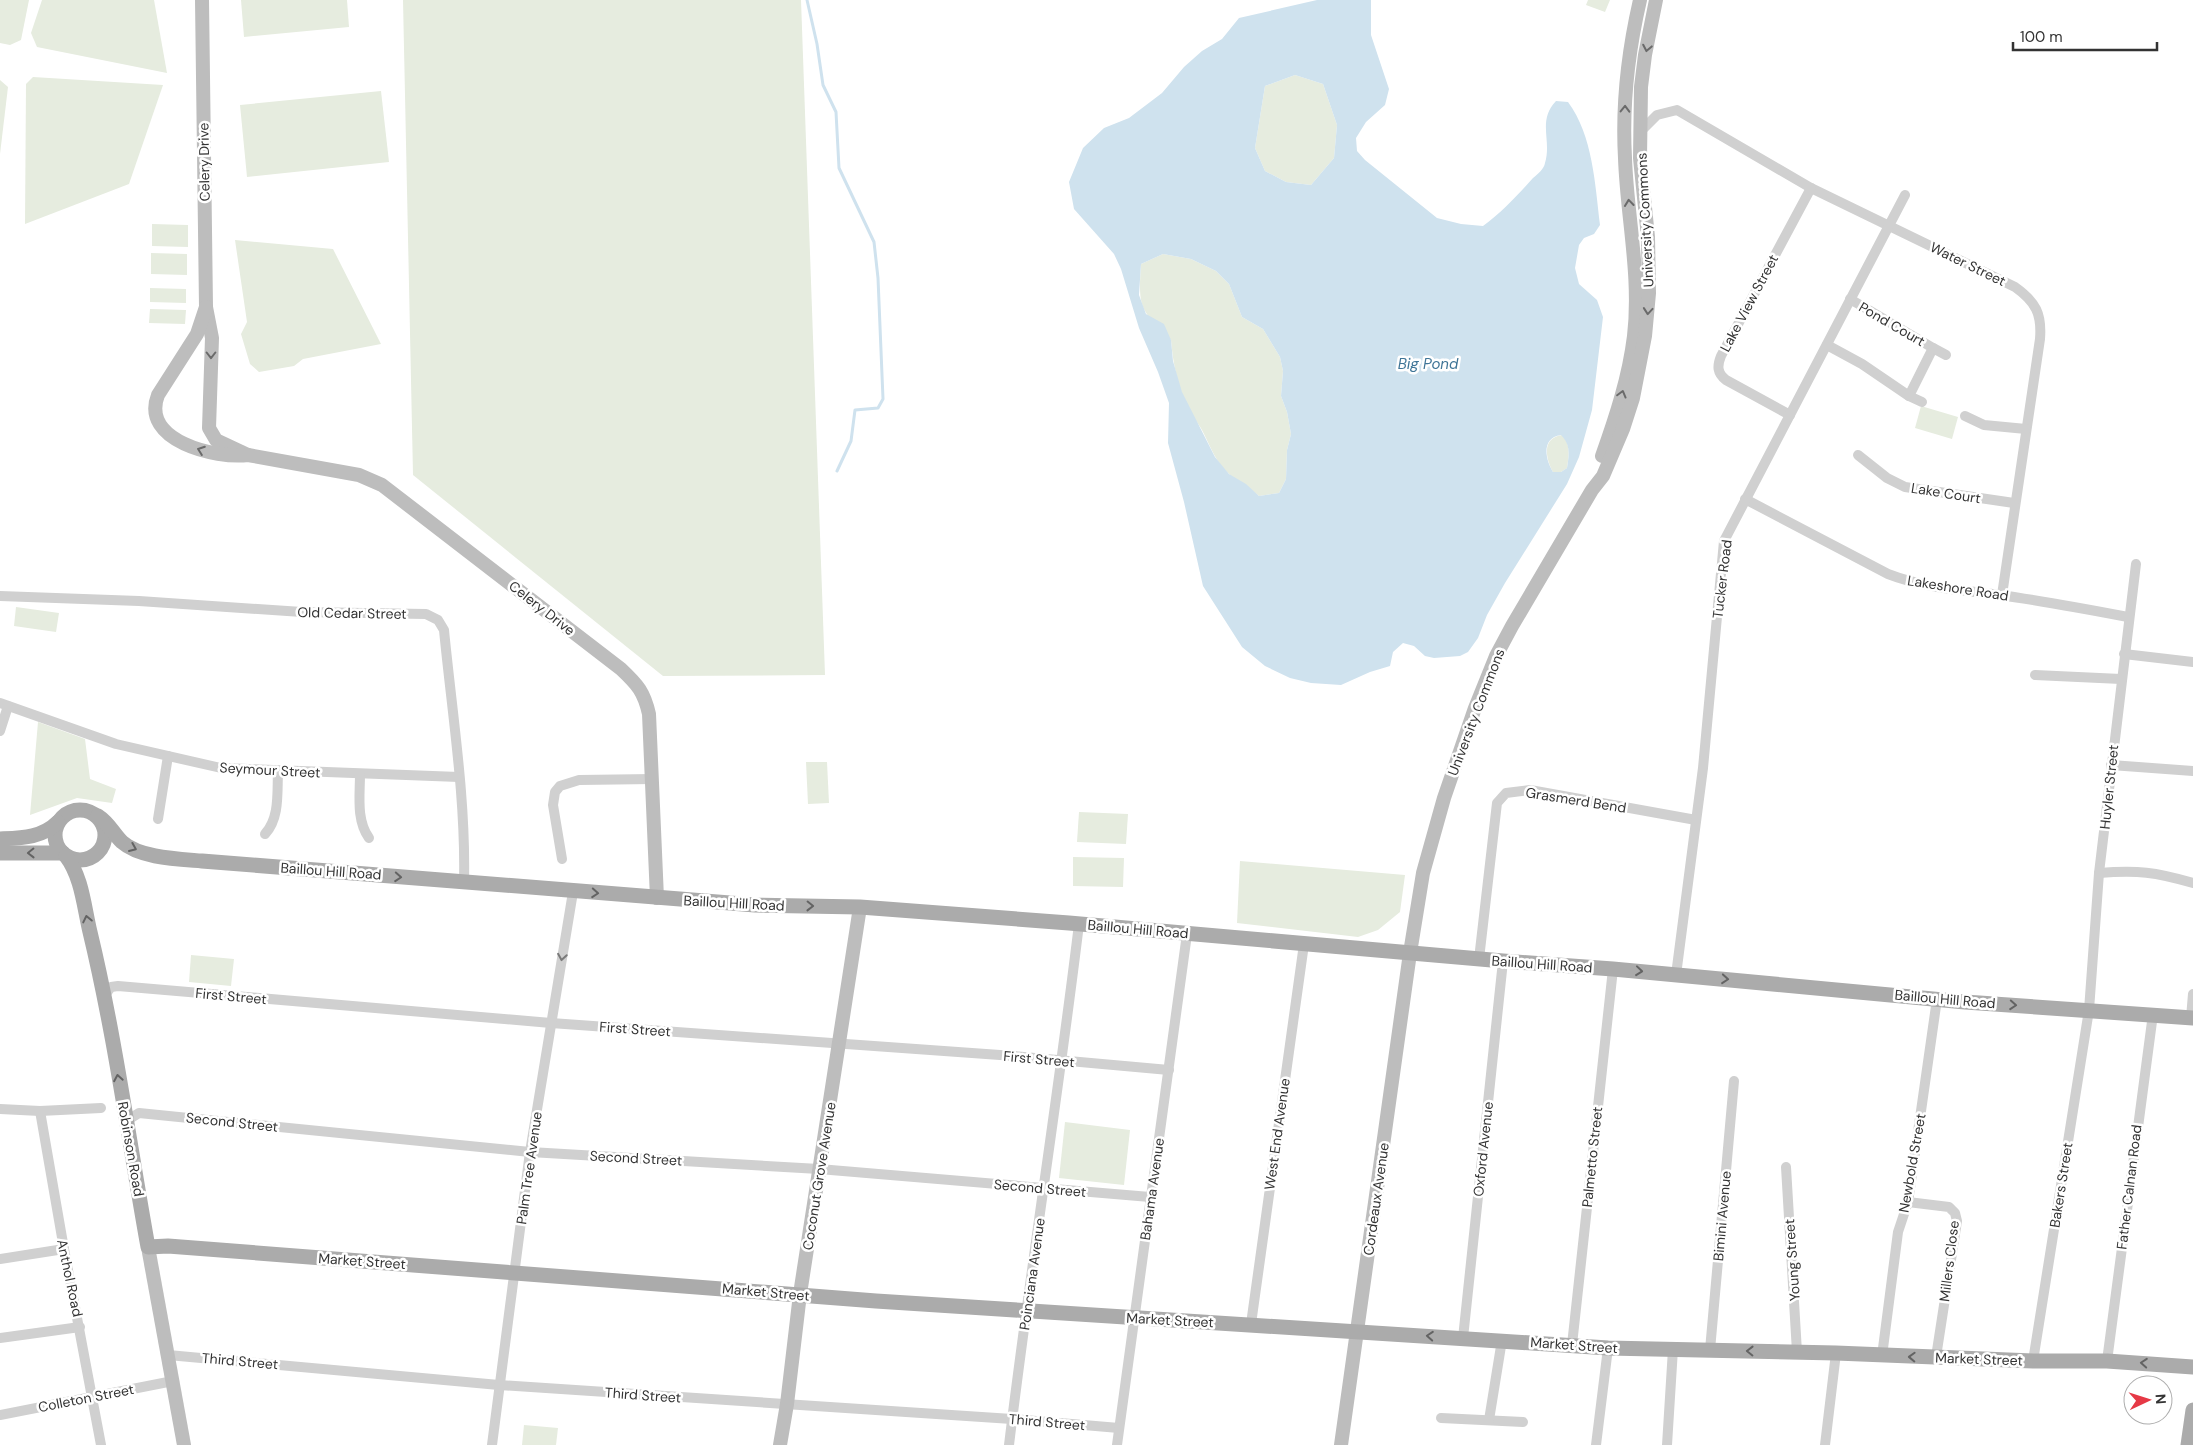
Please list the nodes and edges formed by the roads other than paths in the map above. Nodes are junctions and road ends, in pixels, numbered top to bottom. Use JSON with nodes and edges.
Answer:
{"nodes":[{"id":1,"x":201,"y":0,"type":"edge"},
{"id":2,"x":1640,"y":0,"type":"edge"},
{"id":3,"x":1656,"y":0,"type":"edge"},
{"id":4,"x":1641,"y":131,"type":"junction"},
{"id":5,"x":1812,"y":188,"type":"junction"},
{"id":6,"x":1905,"y":195,"type":"dead end"},
{"id":7,"x":1889,"y":225,"type":"junction"},
{"id":8,"x":1850,"y":299,"type":"junction"},
{"id":9,"x":206,"y":307,"type":"junction"},
{"id":10,"x":1827,"y":345,"type":"junction"},
{"id":11,"x":1934,"y":348,"type":"junction"},
{"id":12,"x":1946,"y":355,"type":"dead end"},
{"id":13,"x":1908,"y":396,"type":"junction"},
{"id":14,"x":1922,"y":402,"type":"dead end"},
{"id":15,"x":1790,"y":415,"type":"junction"},
{"id":16,"x":1965,"y":416,"type":"dead end"},
{"id":17,"x":2026,"y":429,"type":"junction"},
{"id":18,"x":248,"y":455,"type":"junction"},
{"id":19,"x":1858,"y":455,"type":"dead end"},
{"id":20,"x":1592,"y":490,"type":"junction"},
{"id":21,"x":1745,"y":500,"type":"junction"},
{"id":22,"x":2014,"y":503,"type":"junction"},
{"id":23,"x":2136,"y":564,"type":"dead end"},
{"id":24,"x":0,"y":596,"type":"edge"},
{"id":25,"x":2002,"y":596,"type":"junction"},
{"id":26,"x":2128,"y":617,"type":"junction"},
{"id":27,"x":2124,"y":654,"type":"junction"},
{"id":28,"x":2193,"y":662,"type":"edge"},
{"id":29,"x":2034,"y":675,"type":"dead end"},
{"id":30,"x":2121,"y":679,"type":"junction"},
{"id":31,"x":4,"y":704,"type":"edge"},
{"id":32,"x":0,"y":732,"type":"edge"},
{"id":33,"x":168,"y":756,"type":"junction"},
{"id":34,"x":2111,"y":765,"type":"junction"},
{"id":35,"x":2193,"y":771,"type":"edge"},
{"id":36,"x":278,"y":772,"type":"junction"},
{"id":37,"x":360,"y":774,"type":"junction"},
{"id":38,"x":459,"y":777,"type":"junction"},
{"id":39,"x":653,"y":779,"type":"junction"},
{"id":40,"x":98,"y":816,"type":"junction"},
{"id":41,"x":158,"y":819,"type":"dead end"},
{"id":42,"x":1696,"y":820,"type":"junction"},
{"id":43,"x":58,"y":822,"type":"junction"},
{"id":44,"x":265,"y":834,"type":"dead end"},
{"id":45,"x":368,"y":838,"type":"dead end"},
{"id":46,"x":0,"y":839,"type":"edge"},
{"id":47,"x":0,"y":853,"type":"edge"},
{"id":48,"x":65,"y":855,"type":"junction"},
{"id":49,"x":562,"y":859,"type":"dead end"},
{"id":50,"x":2099,"y":873,"type":"junction"},
{"id":51,"x":464,"y":882,"type":"junction"},
{"id":52,"x":2193,"y":883,"type":"edge"},
{"id":53,"x":573,"y":892,"type":"junction"},
{"id":54,"x":657,"y":898,"type":"junction"},
{"id":55,"x":860,"y":907,"type":"junction"},
{"id":56,"x":1079,"y":924,"type":"junction"},
{"id":57,"x":1187,"y":934,"type":"junction"},
{"id":58,"x":1304,"y":944,"type":"junction"},
{"id":59,"x":1410,"y":953,"type":"junction"},
{"id":60,"x":1479,"y":959,"type":"junction"},
{"id":61,"x":1503,"y":961,"type":"junction"},
{"id":62,"x":1613,"y":969,"type":"junction"},
{"id":63,"x":1676,"y":975,"type":"junction"},
{"id":64,"x":2193,"y":994,"type":"edge"},
{"id":65,"x":105,"y":995,"type":"junction"},
{"id":66,"x":1937,"y":999,"type":"junction"},
{"id":67,"x":2089,"y":1010,"type":"junction"},
{"id":68,"x":2153,"y":1014,"type":"junction"},
{"id":69,"x":2192,"y":1018,"type":"edge"},
{"id":70,"x":551,"y":1023,"type":"junction"},
{"id":71,"x":839,"y":1043,"type":"junction"},
{"id":72,"x":1063,"y":1060,"type":"junction"},
{"id":73,"x":1169,"y":1070,"type":"junction"},
{"id":74,"x":1734,"y":1082,"type":"dead end"},
{"id":75,"x":101,"y":1108,"type":"dead end"},
{"id":76,"x":0,"y":1109,"type":"edge"},
{"id":77,"x":40,"y":1111,"type":"junction"},
{"id":78,"x":126,"y":1124,"type":"junction"},
{"id":79,"x":530,"y":1152,"type":"junction"},
{"id":80,"x":1786,"y":1167,"type":"dead end"},
{"id":81,"x":819,"y":1169,"type":"junction"},
{"id":82,"x":1044,"y":1188,"type":"junction"},
{"id":83,"x":1150,"y":1197,"type":"junction"},
{"id":84,"x":1908,"y":1202,"type":"junction"},
{"id":85,"x":148,"y":1247,"type":"junction"},
{"id":86,"x":64,"y":1249,"type":"junction"},
{"id":87,"x":0,"y":1259,"type":"edge"},
{"id":88,"x":514,"y":1272,"type":"junction"},
{"id":89,"x":800,"y":1294,"type":"junction"},
{"id":90,"x":1026,"y":1310,"type":"junction"},
{"id":91,"x":1134,"y":1318,"type":"junction"},
{"id":92,"x":1251,"y":1324,"type":"junction"},
{"id":93,"x":80,"y":1327,"type":"junction"},
{"id":94,"x":1357,"y":1331,"type":"junction"},
{"id":95,"x":0,"y":1338,"type":"edge"},
{"id":96,"x":1463,"y":1338,"type":"junction"},
{"id":97,"x":1502,"y":1340,"type":"junction"},
{"id":98,"x":1572,"y":1345,"type":"junction"},
{"id":99,"x":1608,"y":1348,"type":"junction"},
{"id":100,"x":1672,"y":1349,"type":"junction"},
{"id":101,"x":1710,"y":1350,"type":"junction"},
{"id":102,"x":1797,"y":1352,"type":"junction"},
{"id":103,"x":1836,"y":1353,"type":"junction"},
{"id":104,"x":168,"y":1355,"type":"junction"},
{"id":105,"x":1882,"y":1356,"type":"junction"},
{"id":106,"x":1936,"y":1357,"type":"junction"},
{"id":107,"x":2033,"y":1361,"type":"junction"},
{"id":108,"x":2107,"y":1361,"type":"junction"},
{"id":109,"x":2193,"y":1367,"type":"edge"},
{"id":110,"x":173,"y":1381,"type":"junction"},
{"id":111,"x":499,"y":1385,"type":"junction"},
{"id":112,"x":93,"y":1397,"type":"junction"},
{"id":113,"x":787,"y":1404,"type":"junction"},
{"id":114,"x":2193,"y":1410,"type":"edge"},
{"id":115,"x":0,"y":1415,"type":"edge"},
{"id":116,"x":1441,"y":1418,"type":"dead end"},
{"id":117,"x":1012,"y":1419,"type":"junction"},
{"id":118,"x":1489,"y":1420,"type":"junction"},
{"id":119,"x":1523,"y":1422,"type":"dead end"},
{"id":120,"x":1119,"y":1428,"type":"junction"},
{"id":121,"x":101,"y":1445,"type":"edge"},
{"id":122,"x":184,"y":1445,"type":"edge"},
{"id":123,"x":492,"y":1445,"type":"edge"},
{"id":124,"x":780,"y":1445,"type":"edge"},
{"id":125,"x":1009,"y":1445,"type":"edge"},
{"id":126,"x":1117,"y":1445,"type":"edge"},
{"id":127,"x":1341,"y":1445,"type":"edge"},
{"id":128,"x":1596,"y":1445,"type":"edge"},
{"id":129,"x":1667,"y":1445,"type":"edge"},
{"id":130,"x":1825,"y":1445,"type":"edge"},
{"id":131,"x":2188,"y":1445,"type":"edge"}],
"edges":[{"from":1,"to":9,"type":"street","name":"Celery Drive"},
{"from":20,"to":2,"type":"street","name":"University Commons","one_way":true},
{"from":3,"to":4,"type":"street","name":"University Commons","one_way":true},
{"from":4,"to":5,"type":"street","name":"Water Street"},
{"from":4,"to":20,"type":"street","name":"University Commons","one_way":true},
{"from":5,"to":7,"type":"street","name":"Water Street"},
{"from":5,"to":15,"type":"street","name":"Lake View Street"},
{"from":6,"to":7,"type":"street","name":"Tucker Road"},
{"from":7,"to":8,"type":"street","name":"Tucker Road"},
{"from":7,"to":17,"type":"street","name":"Water Street"},
{"from":8,"to":10,"type":"street","name":"Tucker Road"},
{"from":8,"to":11,"type":"street","name":"Pond Court"},
{"from":9,"to":18,"type":"street","name":"Celery Drive","one_way":true},
{"from":18,"to":9,"type":"street","name":"Celery Drive","one_way":true},
{"from":10,"to":13,"type":"street"},
{"from":10,"to":15,"type":"street","name":"Tucker Road"},
{"from":11,"to":12,"type":"street","name":"Pond Court"},
{"from":11,"to":13,"type":"street","name":"Pond Court"},
{"from":13,"to":14,"type":"street"},
{"from":15,"to":21,"type":"street","name":"Tucker Road"},
{"from":16,"to":17,"type":"street"},
{"from":17,"to":22,"type":"street","name":"Water Street"},
{"from":18,"to":39,"type":"street","name":"Celery Drive"},
{"from":19,"to":22,"type":"street","name":"Lake Court"},
{"from":20,"to":59,"type":"street","name":"University Commons"},
{"from":21,"to":25,"type":"street","name":"Lakeshore Road"},
{"from":21,"to":42,"type":"street","name":"Tucker Road"},
{"from":22,"to":25,"type":"street","name":"Water Street"},
{"from":23,"to":26,"type":"street","name":"Huyler Street"},
{"from":24,"to":38,"type":"street","name":"Old Cedar Street"},
{"from":25,"to":26,"type":"street","name":"Lakeshore Road"},
{"from":26,"to":27,"type":"street","name":"Huyler Street"},
{"from":27,"to":28,"type":"street"},
{"from":27,"to":30,"type":"street","name":"Huyler Street"},
{"from":29,"to":30,"type":"street"},
{"from":30,"to":34,"type":"street","name":"Huyler Street"},
{"from":31,"to":32,"type":"street"},
{"from":31,"to":33,"type":"street","name":"Seymour Street"},
{"from":33,"to":36,"type":"street","name":"Seymour Street"},
{"from":33,"to":41,"type":"street"},
{"from":34,"to":35,"type":"street"},
{"from":34,"to":50,"type":"street","name":"Huyler Street"},
{"from":36,"to":37,"type":"street","name":"Seymour Street"},
{"from":36,"to":44,"type":"street"},
{"from":37,"to":38,"type":"street","name":"Seymour Street"},
{"from":37,"to":45,"type":"street"},
{"from":38,"to":51,"type":"street","name":"Old Cedar Street"},
{"from":39,"to":49,"type":"street"},
{"from":39,"to":54,"type":"street","name":"Celery Drive"},
{"from":40,"to":43,"type":"main road"},
{"from":40,"to":48,"type":"main road"},
{"from":40,"to":51,"type":"main road","name":"Baillou Hill Road","one_way":true},
{"from":42,"to":60,"type":"street","name":"Grasmerd Bend"},
{"from":42,"to":63,"type":"street","name":"Tucker Road"},
{"from":43,"to":46,"type":"main road"},
{"from":43,"to":48,"type":"main road"},
{"from":48,"to":47,"type":"main road","one_way":true},
{"from":65,"to":48,"type":"main road","name":"Robinson Road","one_way":true},
{"from":50,"to":52,"type":"street"},
{"from":50,"to":67,"type":"street","name":"Huyler Street"},
{"from":51,"to":53,"type":"main road","name":"Baillou Hill Road"},
{"from":53,"to":54,"type":"main road","name":"Baillou Hill Road","one_way":true},
{"from":53,"to":70,"type":"street","name":"Palm Tree Avenue","one_way":true},
{"from":54,"to":55,"type":"main road","name":"Baillou Hill Road","one_way":true},
{"from":55,"to":56,"type":"main road","name":"Baillou Hill Road"},
{"from":55,"to":71,"type":"street","name":"Coconut Grove Avenue"},
{"from":56,"to":57,"type":"main road","name":"Baillou Hill Road"},
{"from":56,"to":72,"type":"street","name":"Poinciana Avenue"},
{"from":57,"to":58,"type":"main road","name":"Baillou Hill Road"},
{"from":57,"to":73,"type":"street","name":"Bahama Avenue"},
{"from":58,"to":59,"type":"main road","name":"Baillou Hill Road"},
{"from":58,"to":92,"type":"street","name":"West End Avenue"},
{"from":59,"to":60,"type":"main road","name":"Baillou Hill Road"},
{"from":59,"to":94,"type":"street","name":"Cordeaux Avenue"},
{"from":60,"to":61,"type":"main road","name":"Baillou Hill Road"},
{"from":61,"to":62,"type":"main road","name":"Baillou Hill Road"},
{"from":61,"to":96,"type":"street","name":"Oxford Avenue"},
{"from":62,"to":63,"type":"main road","name":"Baillou Hill Road","one_way":true},
{"from":62,"to":98,"type":"street","name":"Palmetto Street"},
{"from":63,"to":66,"type":"main road","name":"Baillou Hill Road","one_way":true},
{"from":64,"to":69,"type":"street"},
{"from":65,"to":70,"type":"street","name":"First Street"},
{"from":78,"to":65,"type":"main road","name":"Robinson Road","one_way":true},
{"from":66,"to":67,"type":"main road","name":"Baillou Hill Road","one_way":true},
{"from":66,"to":84,"type":"street","name":"Newbold Street"},
{"from":67,"to":68,"type":"main road","name":"Baillou Hill Road"},
{"from":67,"to":107,"type":"street","name":"Bakers Street"},
{"from":68,"to":69,"type":"main road","name":"Baillou Hill Road"},
{"from":68,"to":108,"type":"street","name":"Father Calnan Road"},
{"from":70,"to":71,"type":"street","name":"First Street"},
{"from":70,"to":79,"type":"street","name":"Palm Tree Avenue"},
{"from":71,"to":72,"type":"street","name":"First Street"},
{"from":71,"to":81,"type":"street","name":"Coconut Grove Avenue"},
{"from":72,"to":73,"type":"street","name":"First Street"},
{"from":72,"to":82,"type":"street","name":"Poinciana Avenue"},
{"from":73,"to":83,"type":"street","name":"Bahama Avenue"},
{"from":74,"to":101,"type":"street","name":"Bimini Avenue"},
{"from":75,"to":77,"type":"street"},
{"from":76,"to":77,"type":"street"},
{"from":77,"to":86,"type":"street","name":"Anthol Road"},
{"from":78,"to":79,"type":"street","name":"Second Street"},
{"from":78,"to":85,"type":"main road","name":"Robinson Road"},
{"from":79,"to":81,"type":"street","name":"Second Street"},
{"from":79,"to":88,"type":"street","name":"Palm Tree Avenue"},
{"from":80,"to":102,"type":"street","name":"Young Street"},
{"from":81,"to":82,"type":"street","name":"Second Street"},
{"from":81,"to":89,"type":"street","name":"Coconut Grove Avenue"},
{"from":82,"to":83,"type":"street","name":"Second Street"},
{"from":82,"to":90,"type":"street","name":"Poinciana Avenue"},
{"from":83,"to":91,"type":"street","name":"Bahama Avenue"},
{"from":84,"to":105,"type":"street","name":"Newbold Street"},
{"from":84,"to":106,"type":"street","name":"Millers Close"},
{"from":85,"to":88,"type":"main road","name":"Market Street"},
{"from":85,"to":104,"type":"street","name":"Robinson Road"},
{"from":86,"to":87,"type":"street"},
{"from":86,"to":93,"type":"street","name":"Anthol Road"},
{"from":88,"to":89,"type":"main road","name":"Market Street"},
{"from":88,"to":111,"type":"street","name":"Palm Tree Avenue"},
{"from":89,"to":90,"type":"main road","name":"Market Street"},
{"from":89,"to":113,"type":"street","name":"Coconut Grove Avenue"},
{"from":90,"to":91,"type":"main road","name":"Market Street"},
{"from":90,"to":117,"type":"street","name":"Poinciana Avenue"},
{"from":91,"to":92,"type":"main road","name":"Market Street"},
{"from":91,"to":120,"type":"street","name":"Bahama Avenue"},
{"from":92,"to":94,"type":"main road","name":"Market Street"},
{"from":93,"to":95,"type":"street"},
{"from":93,"to":112,"type":"street","name":"Anthol Road"},
{"from":96,"to":94,"type":"main road","name":"Market Street","one_way":true},
{"from":94,"to":127,"type":"street","name":"Cordeaux Avenue"},
{"from":96,"to":97,"type":"main road","name":"Market Street"},
{"from":97,"to":98,"type":"main road","name":"Market Street"},
{"from":97,"to":118,"type":"street"},
{"from":98,"to":99,"type":"main road","name":"Market Street"},
{"from":99,"to":100,"type":"main road","name":"Market Street"},
{"from":99,"to":128,"type":"street"},
{"from":100,"to":101,"type":"main road","name":"Market Street"},
{"from":100,"to":129,"type":"street"},
{"from":102,"to":101,"type":"main road","name":"Market Street","one_way":true},
{"from":102,"to":103,"type":"main road","name":"Market Street"},
{"from":103,"to":105,"type":"main road","name":"Market Street"},
{"from":103,"to":130,"type":"street"},
{"from":104,"to":110,"type":"street","name":"Robinson Road"},
{"from":104,"to":111,"type":"street","name":"Third Street"},
{"from":106,"to":105,"type":"main road","name":"Market Street","one_way":true},
{"from":106,"to":107,"type":"main road","name":"Market Street"},
{"from":107,"to":108,"type":"main road","name":"Market Street"},
{"from":109,"to":108,"type":"main road","name":"Market Street","one_way":true},
{"from":110,"to":112,"type":"street","name":"Colleton Street"},
{"from":110,"to":122,"type":"street","name":"Robinson Road"},
{"from":111,"to":113,"type":"street","name":"Third Street"},
{"from":111,"to":123,"type":"street","name":"Palm Tree Avenue"},
{"from":112,"to":115,"type":"street","name":"Colleton Street"},
{"from":112,"to":121,"type":"street","name":"Anthol Road"},
{"from":113,"to":117,"type":"street","name":"Third Street"},
{"from":113,"to":124,"type":"street","name":"Coconut Grove Avenue"},
{"from":114,"to":131,"type":"main road"},
{"from":116,"to":118,"type":"street"},
{"from":117,"to":120,"type":"street","name":"Third Street"},
{"from":117,"to":125,"type":"street","name":"Poinciana Avenue"},
{"from":118,"to":119,"type":"street"},
{"from":120,"to":126,"type":"street","name":"Bahama Avenue"}]}
